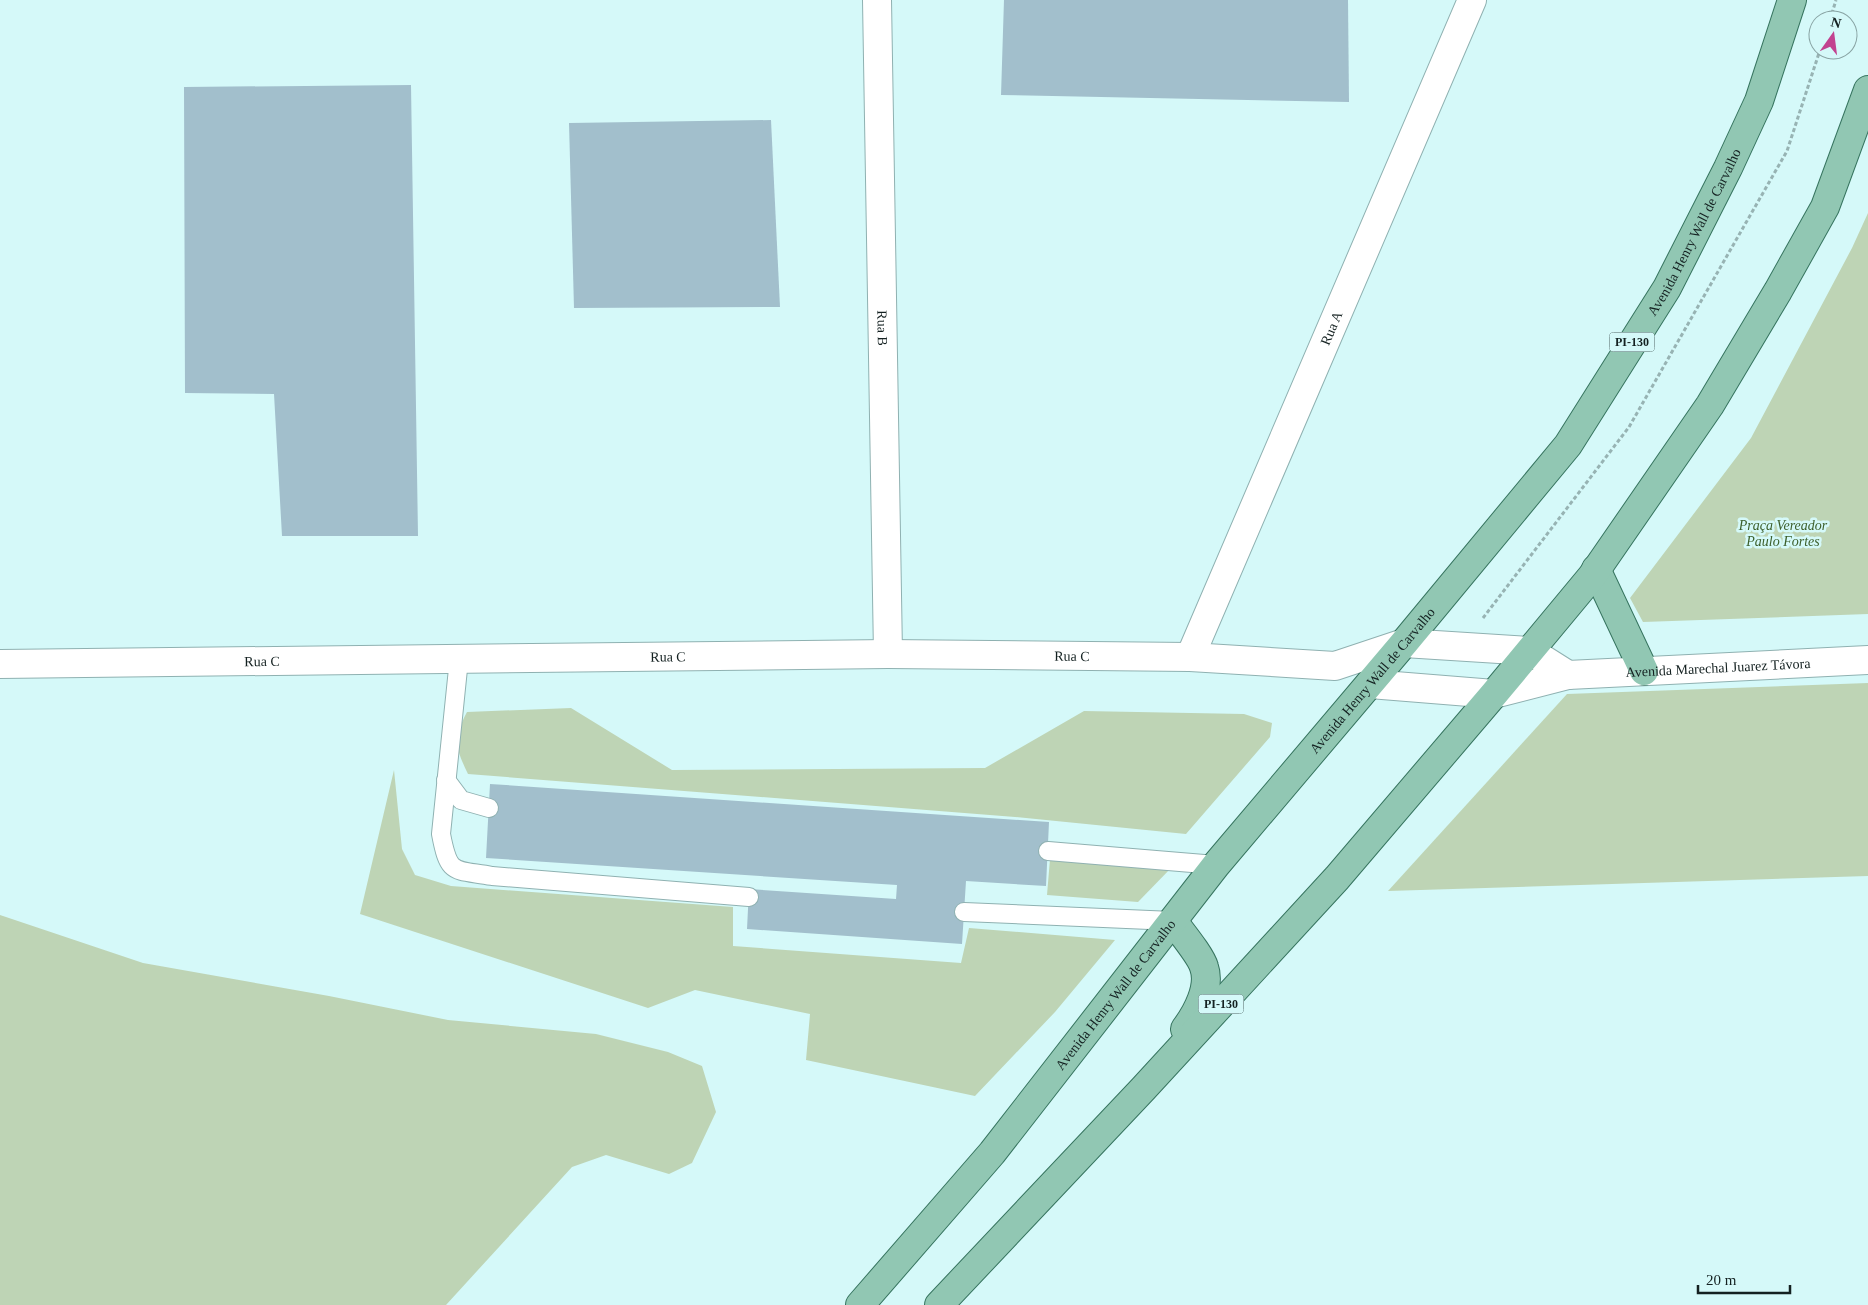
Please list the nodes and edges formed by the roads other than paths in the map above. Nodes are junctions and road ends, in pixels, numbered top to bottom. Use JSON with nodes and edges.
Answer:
{"nodes":[{"id":1,"x":877,"y":0,"type":"edge"},
{"id":2,"x":1472,"y":0,"type":"edge"},
{"id":3,"x":1792,"y":0,"type":"edge"},
{"id":4,"x":1868,"y":90,"type":"edge"},
{"id":5,"x":1596,"y":569,"type":"junction"},
{"id":6,"x":1404,"y":643,"type":"junction"},
{"id":7,"x":1530,"y":651,"type":"junction"},
{"id":8,"x":888,"y":654,"type":"junction"},
{"id":9,"x":1190,"y":657,"type":"junction"},
{"id":10,"x":459,"y":659,"type":"junction"},
{"id":11,"x":1868,"y":660,"type":"edge"},
{"id":12,"x":1,"y":666,"type":"edge"},
{"id":13,"x":1335,"y":666,"type":"junction"},
{"id":14,"x":1644,"y":671,"type":"junction"},
{"id":15,"x":1568,"y":675,"type":"junction"},
{"id":16,"x":1370,"y":684,"type":"junction"},
{"id":17,"x":1494,"y":694,"type":"junction"},
{"id":18,"x":446,"y":780,"type":"junction"},
{"id":19,"x":489,"y":808,"type":"dead end"},
{"id":20,"x":1048,"y":851,"type":"dead end"},
{"id":21,"x":1216,"y":865,"type":"junction"},
{"id":22,"x":749,"y":897,"type":"dead end"},
{"id":23,"x":964,"y":912,"type":"dead end"},
{"id":24,"x":1173,"y":921,"type":"junction"},
{"id":25,"x":1143,"y":1089,"type":"junction"},
{"id":26,"x":860,"y":1305,"type":"edge"},
{"id":27,"x":939,"y":1305,"type":"edge"}],
"edges":[{"from":1,"to":8,"type":"street","name":"Rua B"},
{"from":2,"to":9,"type":"street","name":"Rua A"},
{"from":3,"to":6,"type":"main road","name":"Avenida Henry Wall de Carvalho","number":"PI-130"},
{"from":4,"to":5,"type":"main road","number":"PI-130"},
{"from":5,"to":7,"type":"main road","number":"PI-130"},
{"from":5,"to":14,"type":"main road"},
{"from":6,"to":7,"type":"street"},
{"from":6,"to":13,"type":"street","name":"Rua C"},
{"from":6,"to":16,"type":"main road","name":"Avenida Henry Wall de Carvalho","number":"PI-130"},
{"from":7,"to":15,"type":"street"},
{"from":7,"to":17,"type":"main road","number":"PI-130"},
{"from":8,"to":9,"type":"street","name":"Rua C"},
{"from":8,"to":10,"type":"street","name":"Rua C"},
{"from":9,"to":13,"type":"street","name":"Rua C"},
{"from":10,"to":12,"type":"street","name":"Rua C"},
{"from":10,"to":18,"type":"lane"},
{"from":11,"to":14,"type":"street","name":"Avenida Marechal Juarez Távora"},
{"from":13,"to":16,"type":"street","name":"Rua C"},
{"from":14,"to":15,"type":"street","name":"Avenida Marechal Juarez Távora"},
{"from":15,"to":17,"type":"street","name":"Avenida Marechal Juarez Távora"},
{"from":16,"to":17,"type":"street","name":"Avenida Marechal Juarez Távora"},
{"from":16,"to":21,"type":"main road","name":"Avenida Henry Wall de Carvalho","number":"PI-130"},
{"from":17,"to":25,"type":"main road","number":"PI-130"},
{"from":18,"to":19,"type":"lane"},
{"from":18,"to":22,"type":"lane"},
{"from":20,"to":21,"type":"lane"},
{"from":21,"to":24,"type":"main road","name":"Avenida Henry Wall de Carvalho","number":"PI-130"},
{"from":23,"to":24,"type":"lane"},
{"from":24,"to":25,"type":"main road"},
{"from":24,"to":26,"type":"main road","name":"Avenida Henry Wall de Carvalho","number":"PI-130"},
{"from":25,"to":27,"type":"main road","number":"PI-130"}]}
